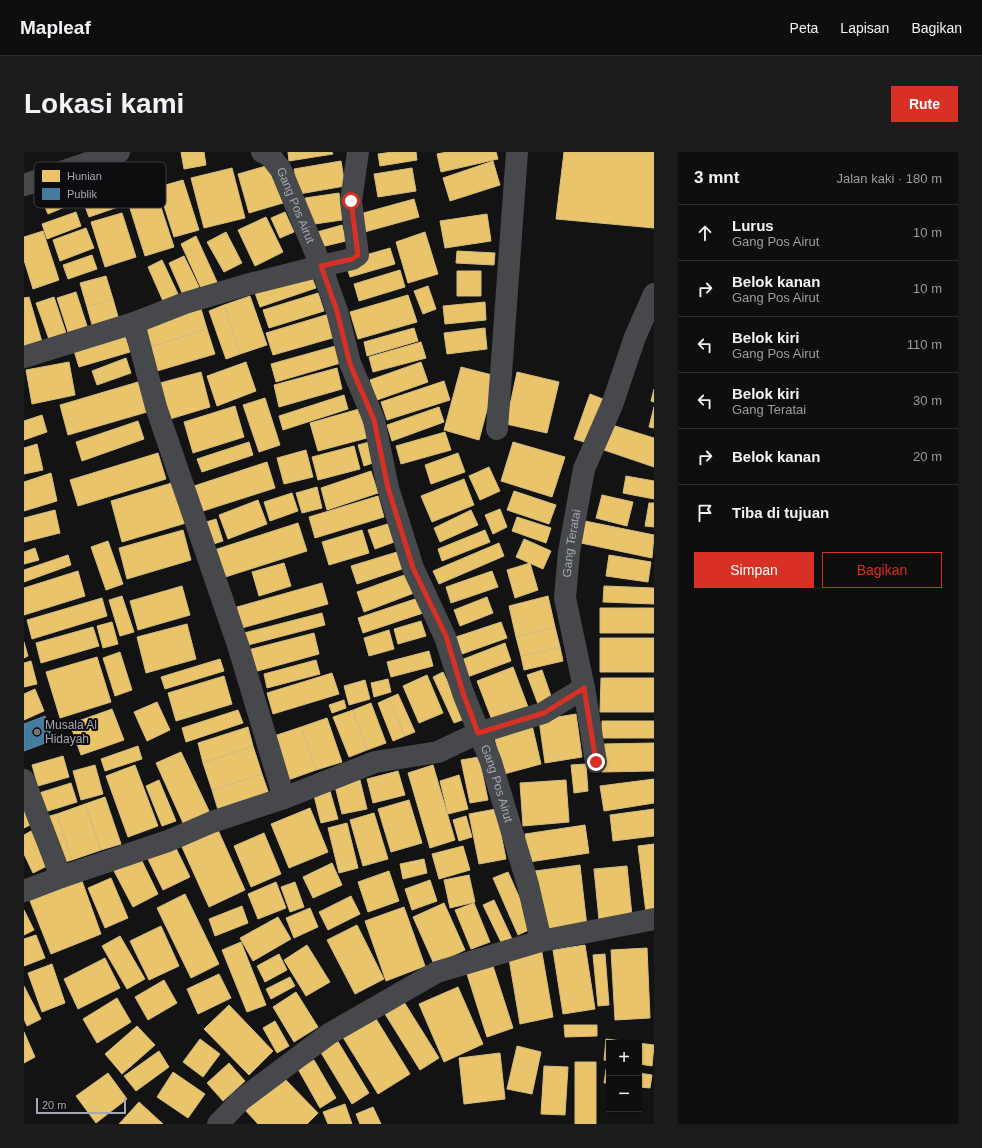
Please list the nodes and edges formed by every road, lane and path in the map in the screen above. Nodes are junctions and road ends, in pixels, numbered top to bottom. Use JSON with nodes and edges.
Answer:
{"nodes":[{"id":1,"x":119,"y":152,"type":"edge"},
{"id":2,"x":262,"y":152,"type":"edge"},
{"id":3,"x":358,"y":152,"type":"edge"},
{"id":4,"x":517,"y":152,"type":"edge"},
{"id":5,"x":90,"y":162,"type":"edge"},
{"id":6,"x":34,"y":182,"type":"edge"},
{"id":7,"x":24,"y":185,"type":"edge"},
{"id":8,"x":321,"y":266,"type":"junction"},
{"id":9,"x":654,"y":294,"type":"edge"},
{"id":10,"x":134,"y":323,"type":"junction"},
{"id":11,"x":24,"y":357,"type":"edge"},
{"id":12,"x":497,"y":429,"type":"dead end"},
{"id":13,"x":584,"y":688,"type":"junction"},
{"id":14,"x":478,"y":733,"type":"junction"},
{"id":15,"x":596,"y":762,"type":"dead end"},
{"id":16,"x":24,"y":780,"type":"edge"},
{"id":17,"x":284,"y":798,"type":"junction"},
{"id":18,"x":61,"y":877,"type":"junction"},
{"id":19,"x":24,"y":891,"type":"edge"},
{"id":20,"x":654,"y":919,"type":"edge"},
{"id":21,"x":541,"y":941,"type":"junction"},
{"id":22,"x":218,"y":1124,"type":"edge"}],
"edges":[{"from":1,"to":5,"type":"street"},
{"from":2,"to":8,"type":"street","name":"Gang Pos Airut"},
{"from":3,"to":8,"type":"street"},
{"from":4,"to":12,"type":"street"},
{"from":6,"to":7,"type":"street"},
{"from":8,"to":10,"type":"street"},
{"from":8,"to":14,"type":"street","name":"Gang Pos Airut"},
{"from":9,"to":13,"type":"street","name":"Gang Teratai"},
{"from":10,"to":11,"type":"street"},
{"from":10,"to":17,"type":"street"},
{"from":13,"to":14,"type":"street"},
{"from":13,"to":15,"type":"street","name":"Gang Teratai"},
{"from":14,"to":17,"type":"street"},
{"from":14,"to":21,"type":"street","name":"Gang Pos Airut"},
{"from":16,"to":18,"type":"street"},
{"from":17,"to":18,"type":"street"},
{"from":18,"to":19,"type":"street"},
{"from":20,"to":21,"type":"street"},
{"from":21,"to":22,"type":"street"}]}
